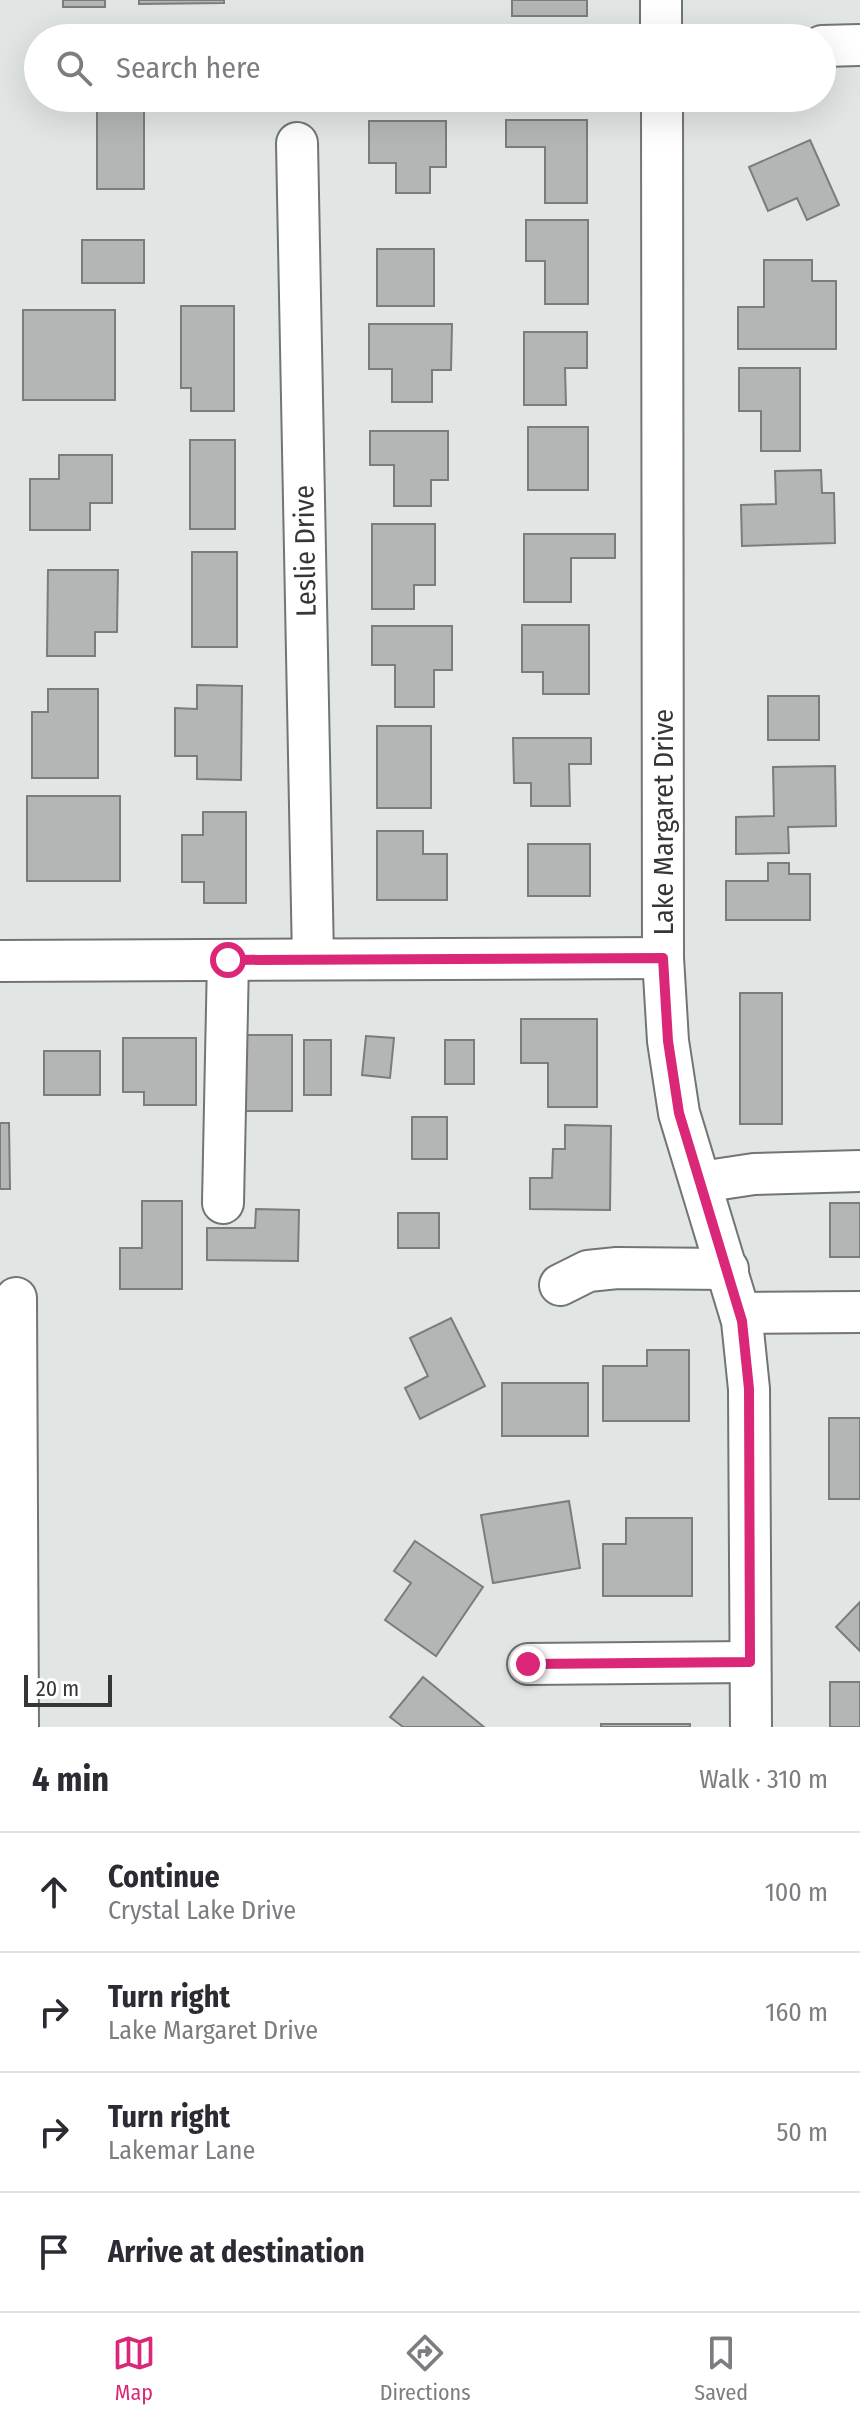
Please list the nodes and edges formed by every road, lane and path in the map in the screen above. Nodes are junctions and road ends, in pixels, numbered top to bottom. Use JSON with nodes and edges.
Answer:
{"nodes":[{"id":1,"x":661,"y":0,"type":"edge"},
{"id":2,"x":661,"y":24,"type":"edge"},
{"id":3,"x":860,"y":45,"type":"edge"},
{"id":4,"x":836,"y":46,"type":"edge"},
{"id":5,"x":662,"y":112,"type":"edge"},
{"id":6,"x":297,"y":143,"type":"dead end"},
{"id":7,"x":663,"y":958,"type":"junction"},
{"id":8,"x":313,"y":959,"type":"junction"},
{"id":9,"x":228,"y":960,"type":"junction"},
{"id":10,"x":0,"y":961,"type":"edge"},
{"id":11,"x":860,"y":1171,"type":"edge"},
{"id":12,"x":701,"y":1182,"type":"junction"},
{"id":13,"x":223,"y":1203,"type":"dead end"},
{"id":14,"x":728,"y":1269,"type":"junction"},
{"id":15,"x":560,"y":1285,"type":"dead end"},
{"id":16,"x":16,"y":1298,"type":"dead end"},
{"id":17,"x":860,"y":1312,"type":"edge"},
{"id":18,"x":740,"y":1313,"type":"junction"},
{"id":19,"x":750,"y":1662,"type":"junction"},
{"id":20,"x":528,"y":1664,"type":"dead end"},
{"id":21,"x":18,"y":1727,"type":"edge"},
{"id":22,"x":751,"y":1727,"type":"edge"}],
"edges":[{"from":1,"to":2,"type":"street"},
{"from":3,"to":4,"type":"street"},
{"from":5,"to":7,"type":"street","name":"Lake Margaret Drive"},
{"from":6,"to":8,"type":"street","name":"Leslie Drive"},
{"from":7,"to":8,"type":"street"},
{"from":7,"to":12,"type":"street","name":"Lake Margaret Drive"},
{"from":8,"to":9,"type":"street"},
{"from":9,"to":10,"type":"street"},
{"from":9,"to":13,"type":"street"},
{"from":11,"to":12,"type":"street"},
{"from":12,"to":14,"type":"street","name":"Lake Margaret Drive"},
{"from":14,"to":15,"type":"street"},
{"from":14,"to":18,"type":"street","name":"Lake Margaret Drive"},
{"from":16,"to":21,"type":"street"},
{"from":17,"to":18,"type":"street"},
{"from":18,"to":19,"type":"street","name":"Lake Margaret Drive"},
{"from":19,"to":20,"type":"street"},
{"from":19,"to":22,"type":"street","name":"Lake Margaret Drive"}]}
